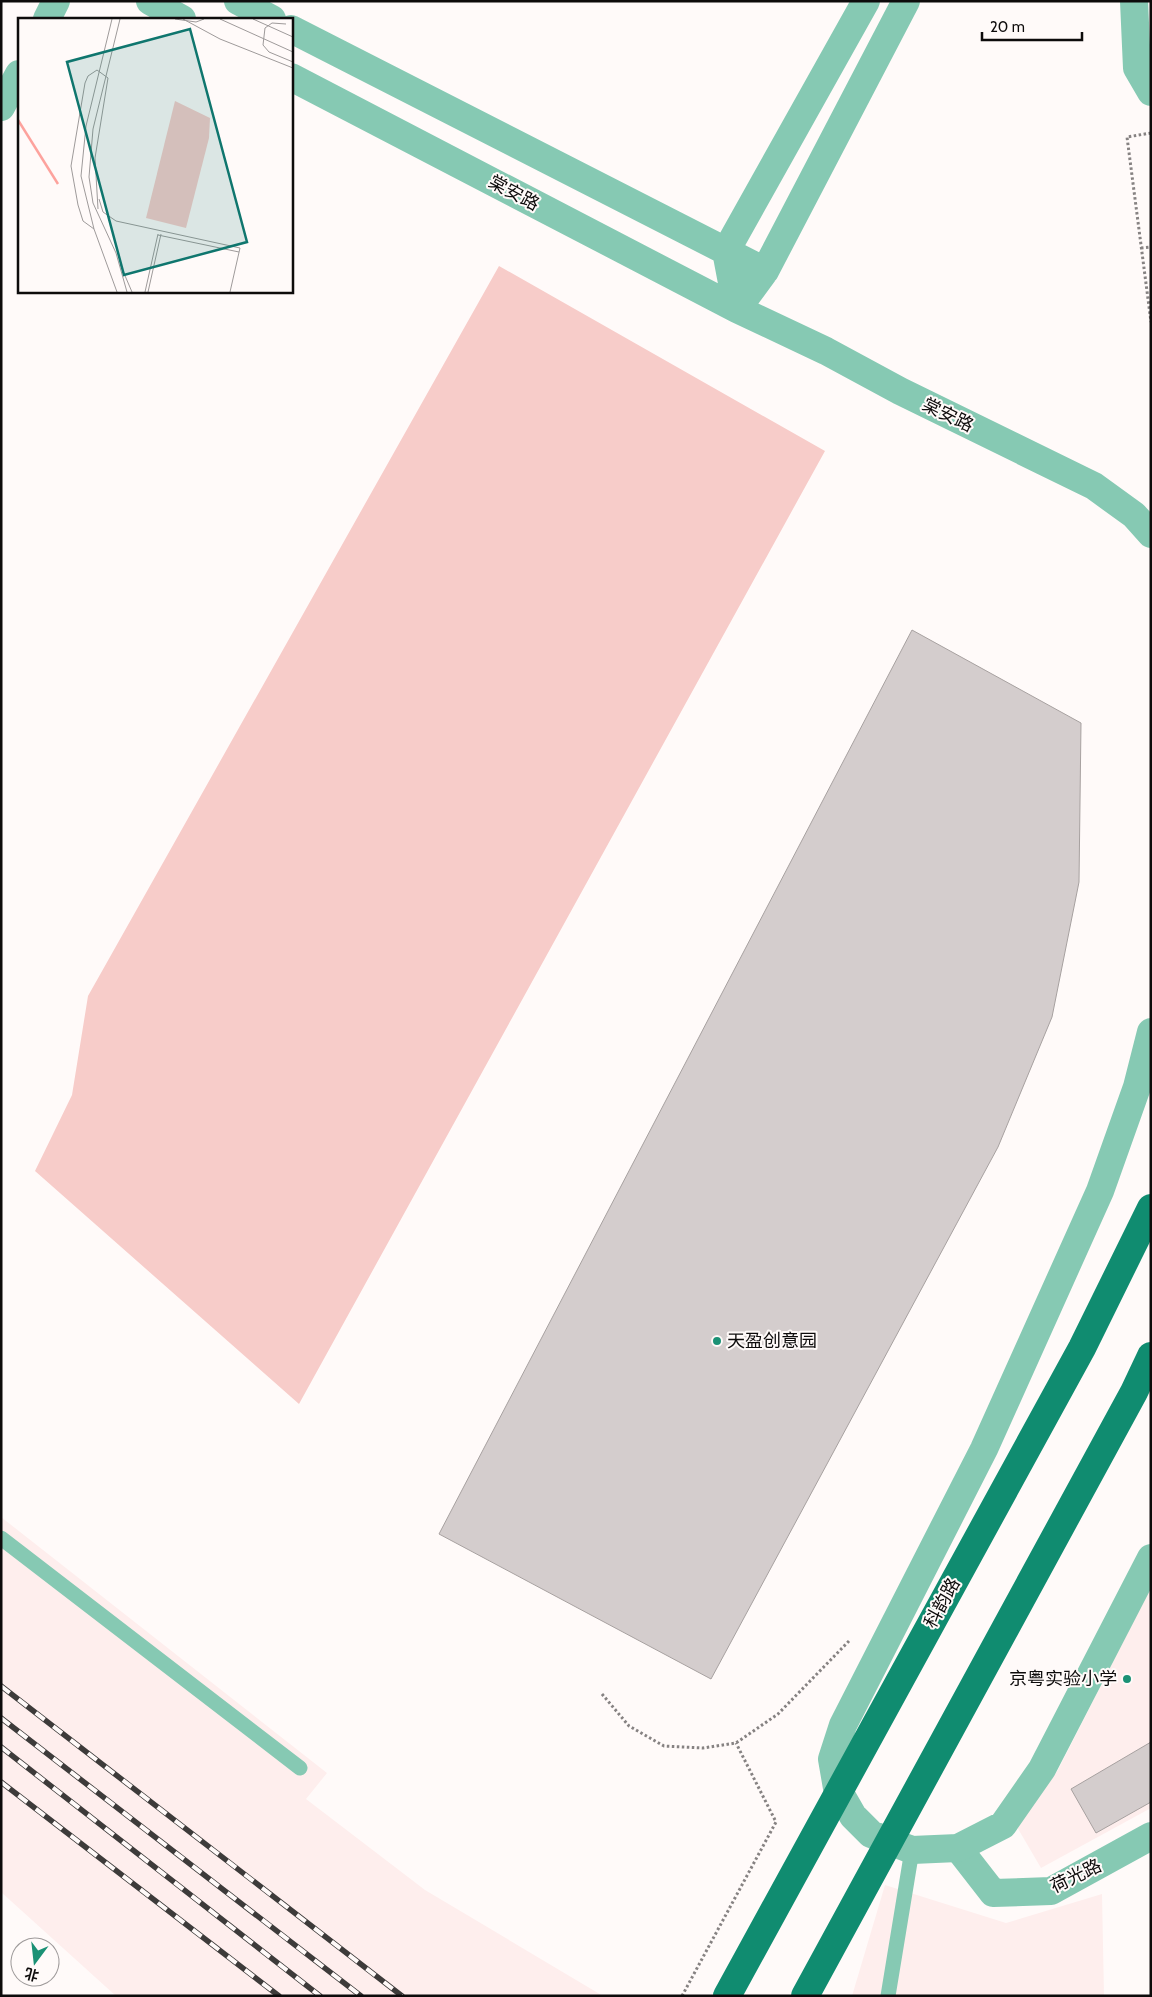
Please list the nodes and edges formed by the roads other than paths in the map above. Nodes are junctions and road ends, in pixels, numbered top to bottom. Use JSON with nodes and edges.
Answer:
{"nodes":[{"id":1,"x":56,"y":1,"type":"edge"},
{"id":2,"x":150,"y":1,"type":"edge"},
{"id":3,"x":238,"y":1,"type":"edge"},
{"id":4,"x":866,"y":1,"type":"edge"},
{"id":5,"x":906,"y":1,"type":"edge"},
{"id":6,"x":1134,"y":1,"type":"edge"},
{"id":7,"x":48,"y":18,"type":"edge"},
{"id":8,"x":180,"y":18,"type":"edge"},
{"id":9,"x":270,"y":18,"type":"edge"},
{"id":10,"x":292,"y":30,"type":"edge"},
{"id":11,"x":18,"y":76,"type":"edge"},
{"id":12,"x":292,"y":77,"type":"edge"},
{"id":13,"x":1151,"y":92,"type":"edge"},
{"id":14,"x":1,"y":107,"type":"edge"},
{"id":15,"x":726,"y":251,"type":"junction"},
{"id":16,"x":765,"y":271,"type":"junction"},
{"id":17,"x":737,"y":309,"type":"junction"},
{"id":18,"x":1151,"y":534,"type":"edge"},
{"id":19,"x":1151,"y":1032,"type":"edge"},
{"id":20,"x":1151,"y":1208,"type":"edge"},
{"id":21,"x":1151,"y":1356,"type":"edge"},
{"id":22,"x":1,"y":1538,"type":"edge"},
{"id":23,"x":1151,"y":1558,"type":"edge"},
{"id":24,"x":300,"y":1768,"type":"dead end"},
{"id":25,"x":1151,"y":1836,"type":"edge"},
{"id":26,"x":958,"y":1848,"type":"junction"},
{"id":27,"x":912,"y":1850,"type":"junction"},
{"id":28,"x":727,"y":1996,"type":"edge"},
{"id":29,"x":805,"y":1996,"type":"edge"},
{"id":30,"x":888,"y":1996,"type":"edge"}],
"edges":[{"from":1,"to":7,"type":"street"},
{"from":2,"to":8,"type":"street"},
{"from":3,"to":9,"type":"street"},
{"from":4,"to":15,"type":"street"},
{"from":5,"to":16,"type":"street"},
{"from":6,"to":13,"type":"street"},
{"from":10,"to":15,"type":"street"},
{"from":11,"to":14,"type":"street"},
{"from":12,"to":17,"type":"street","name":"棠安路"},
{"from":15,"to":16,"type":"street"},
{"from":15,"to":17,"type":"street"},
{"from":16,"to":17,"type":"street"},
{"from":17,"to":18,"type":"street","name":"棠安路"},
{"from":19,"to":27,"type":"street"},
{"from":20,"to":28,"type":"highway","name":"科韵路","bridge":true},
{"from":21,"to":29,"type":"highway","bridge":true},
{"from":22,"to":24,"type":"lane"},
{"from":23,"to":26,"type":"street"},
{"from":25,"to":26,"type":"street","name":"荷光路"},
{"from":26,"to":27,"type":"street"},
{"from":27,"to":30,"type":"lane"}]}
